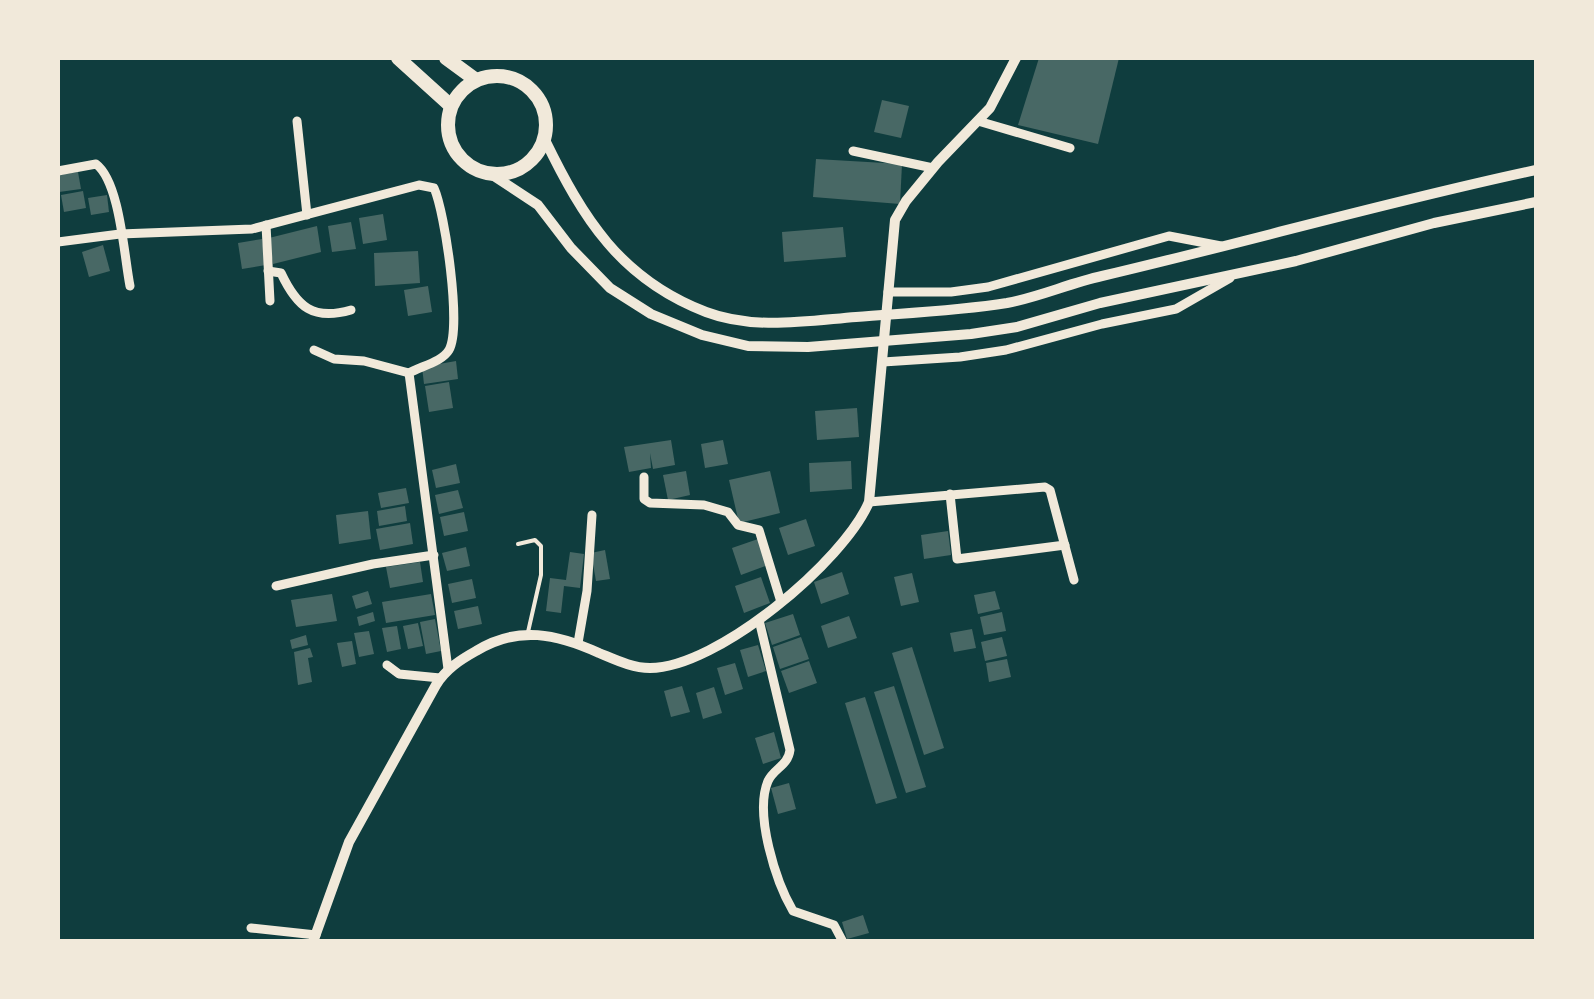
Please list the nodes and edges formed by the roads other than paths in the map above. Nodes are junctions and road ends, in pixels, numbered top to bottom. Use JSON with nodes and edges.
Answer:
{"nodes":[{"id":1,"x":398,"y":58,"type":"edge"},
{"id":2,"x":446,"y":58,"type":"edge"},
{"id":3,"x":1016,"y":58,"type":"edge"},
{"id":4,"x":476,"y":80,"type":"junction"},
{"id":5,"x":451,"y":106,"type":"junction"},
{"id":6,"x":296,"y":121,"type":"dead end"},
{"id":7,"x":978,"y":121,"type":"junction"},
{"id":8,"x":545,"y":140,"type":"junction"},
{"id":9,"x":1070,"y":148,"type":"dead end"},
{"id":10,"x":853,"y":151,"type":"dead end"},
{"id":11,"x":933,"y":168,"type":"junction"},
{"id":12,"x":1536,"y":170,"type":"edge"},
{"id":13,"x":58,"y":171,"type":"edge"},
{"id":14,"x":491,"y":174,"type":"junction"},
{"id":15,"x":1536,"y":202,"type":"edge"},
{"id":16,"x":306,"y":214,"type":"junction"},
{"id":17,"x":266,"y":225,"type":"junction"},
{"id":18,"x":120,"y":234,"type":"junction"},
{"id":19,"x":58,"y":242,"type":"edge"},
{"id":20,"x":1226,"y":247,"type":"junction"},
{"id":21,"x":268,"y":271,"type":"junction"},
{"id":22,"x":1232,"y":276,"type":"junction"},
{"id":23,"x":130,"y":286,"type":"dead end"},
{"id":24,"x":888,"y":292,"type":"junction"},
{"id":25,"x":270,"y":300,"type":"dead end"},
{"id":26,"x":351,"y":310,"type":"dead end"},
{"id":27,"x":314,"y":350,"type":"dead end"},
{"id":28,"x":882,"y":362,"type":"junction"},
{"id":29,"x":409,"y":373,"type":"junction"},
{"id":30,"x":644,"y":476,"type":"dead end"},
{"id":31,"x":950,"y":494,"type":"junction"},
{"id":32,"x":869,"y":502,"type":"junction"},
{"id":33,"x":592,"y":514,"type":"dead end"},
{"id":34,"x":518,"y":544,"type":"dead end"},
{"id":35,"x":1065,"y":544,"type":"junction"},
{"id":36,"x":434,"y":555,"type":"junction"},
{"id":37,"x":1074,"y":580,"type":"dead end"},
{"id":38,"x":276,"y":586,"type":"dead end"},
{"id":39,"x":781,"y":602,"type":"junction"},
{"id":40,"x":759,"y":620,"type":"junction"},
{"id":41,"x":528,"y":632,"type":"junction"},
{"id":42,"x":578,"y":643,"type":"junction"},
{"id":43,"x":387,"y":664,"type":"dead end"},
{"id":44,"x":444,"y":673,"type":"junction"},
{"id":45,"x":251,"y":928,"type":"dead end"},
{"id":46,"x":314,"y":938,"type":"edge"},
{"id":47,"x":843,"y":942,"type":"edge"}],
"edges":[{"from":1,"to":5,"type":"main road"},
{"from":2,"to":4,"type":"main road"},
{"from":3,"to":7,"type":"street"},
{"from":4,"to":5,"type":"main road"},
{"from":4,"to":8,"type":"main road"},
{"from":5,"to":14,"type":"main road"},
{"from":6,"to":16,"type":"street"},
{"from":7,"to":9,"type":"street"},
{"from":7,"to":11,"type":"street"},
{"from":8,"to":14,"type":"main road"},
{"from":8,"to":20,"type":"street"},
{"from":10,"to":11,"type":"street"},
{"from":11,"to":24,"type":"street"},
{"from":12,"to":20,"type":"street"},
{"from":13,"to":18,"type":"street"},
{"from":14,"to":22,"type":"street"},
{"from":15,"to":22,"type":"street"},
{"from":16,"to":17,"type":"street"},
{"from":16,"to":29,"type":"street"},
{"from":17,"to":18,"type":"street"},
{"from":17,"to":21,"type":"street"},
{"from":18,"to":19,"type":"street"},
{"from":18,"to":23,"type":"street"},
{"from":20,"to":24,"type":"street"},
{"from":21,"to":25,"type":"street"},
{"from":21,"to":26,"type":"street"},
{"from":22,"to":28,"type":"street"},
{"from":24,"to":28,"type":"street"},
{"from":27,"to":29,"type":"street"},
{"from":28,"to":32,"type":"street"},
{"from":29,"to":36,"type":"street"},
{"from":30,"to":39,"type":"street"},
{"from":31,"to":32,"type":"street"},
{"from":31,"to":35,"type":"street"},
{"from":31,"to":35,"type":"street"},
{"from":32,"to":39,"type":"street"},
{"from":33,"to":42,"type":"street"},
{"from":34,"to":41,"type":"lane"},
{"from":35,"to":37,"type":"street"},
{"from":36,"to":38,"type":"street"},
{"from":36,"to":44,"type":"street"},
{"from":39,"to":40,"type":"street"},
{"from":40,"to":42,"type":"street"},
{"from":40,"to":47,"type":"street"},
{"from":41,"to":42,"type":"street"},
{"from":41,"to":44,"type":"street"},
{"from":43,"to":44,"type":"street"},
{"from":44,"to":46,"type":"street"},
{"from":45,"to":46,"type":"street"}]}
